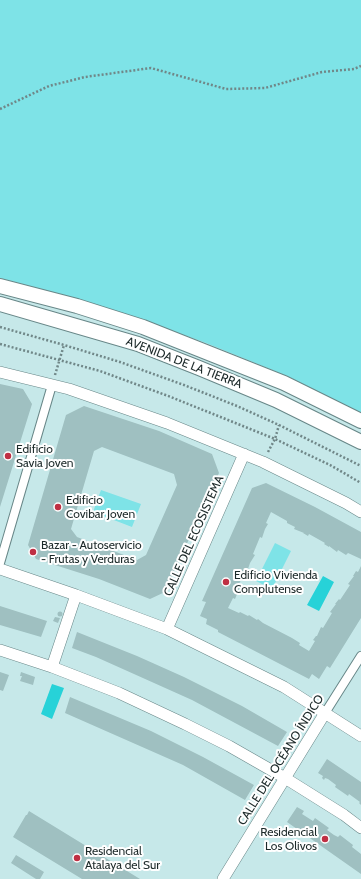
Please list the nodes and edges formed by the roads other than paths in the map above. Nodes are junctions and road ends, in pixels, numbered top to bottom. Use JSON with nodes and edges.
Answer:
{"nodes":[{"id":1,"x":0,"y":286,"type":"edge"},
{"id":2,"x":0,"y":304,"type":"edge"},
{"id":3,"x":0,"y":372,"type":"edge"},
{"id":4,"x":52,"y":385,"type":"junction"},
{"id":5,"x":361,"y":421,"type":"edge"},
{"id":6,"x":361,"y":442,"type":"edge"},
{"id":7,"x":244,"y":454,"type":"junction"},
{"id":8,"x":361,"y":512,"type":"edge"},
{"id":9,"x":0,"y":563,"type":"edge"},
{"id":10,"x":0,"y":569,"type":"edge"},
{"id":11,"x":76,"y":595,"type":"junction"},
{"id":12,"x":167,"y":629,"type":"junction"},
{"id":13,"x":0,"y":650,"type":"edge"},
{"id":14,"x":361,"y":656,"type":"edge"},
{"id":15,"x":52,"y":667,"type":"junction"},
{"id":16,"x":326,"y":713,"type":"junction"},
{"id":17,"x":361,"y":736,"type":"edge"},
{"id":18,"x":285,"y":778,"type":"junction"},
{"id":19,"x":361,"y":828,"type":"edge"},
{"id":20,"x":223,"y":879,"type":"edge"}],
"edges":[{"from":1,"to":5,"type":"street","name":"AVENIDA DE LA TIERRA"},
{"from":2,"to":6,"type":"street","name":"AVENIDA DE LA TIERRA"},
{"from":3,"to":4,"type":"street"},
{"from":4,"to":7,"type":"street"},
{"from":4,"to":9,"type":"street"},
{"from":7,"to":8,"type":"street"},
{"from":7,"to":12,"type":"street","name":"CALLE DEL ECOSISTEMA"},
{"from":10,"to":11,"type":"street"},
{"from":11,"to":12,"type":"street"},
{"from":11,"to":15,"type":"street"},
{"from":12,"to":16,"type":"street"},
{"from":13,"to":15,"type":"street"},
{"from":14,"to":16,"type":"street","name":"CALLE DEL OCÉANO ÍNDICO"},
{"from":15,"to":18,"type":"street"},
{"from":16,"to":17,"type":"street"},
{"from":16,"to":18,"type":"street","name":"CALLE DEL OCÉANO ÍNDICO"},
{"from":18,"to":19,"type":"street"},
{"from":18,"to":20,"type":"street","name":"CALLE DEL OCÉANO ÍNDICO"}]}
